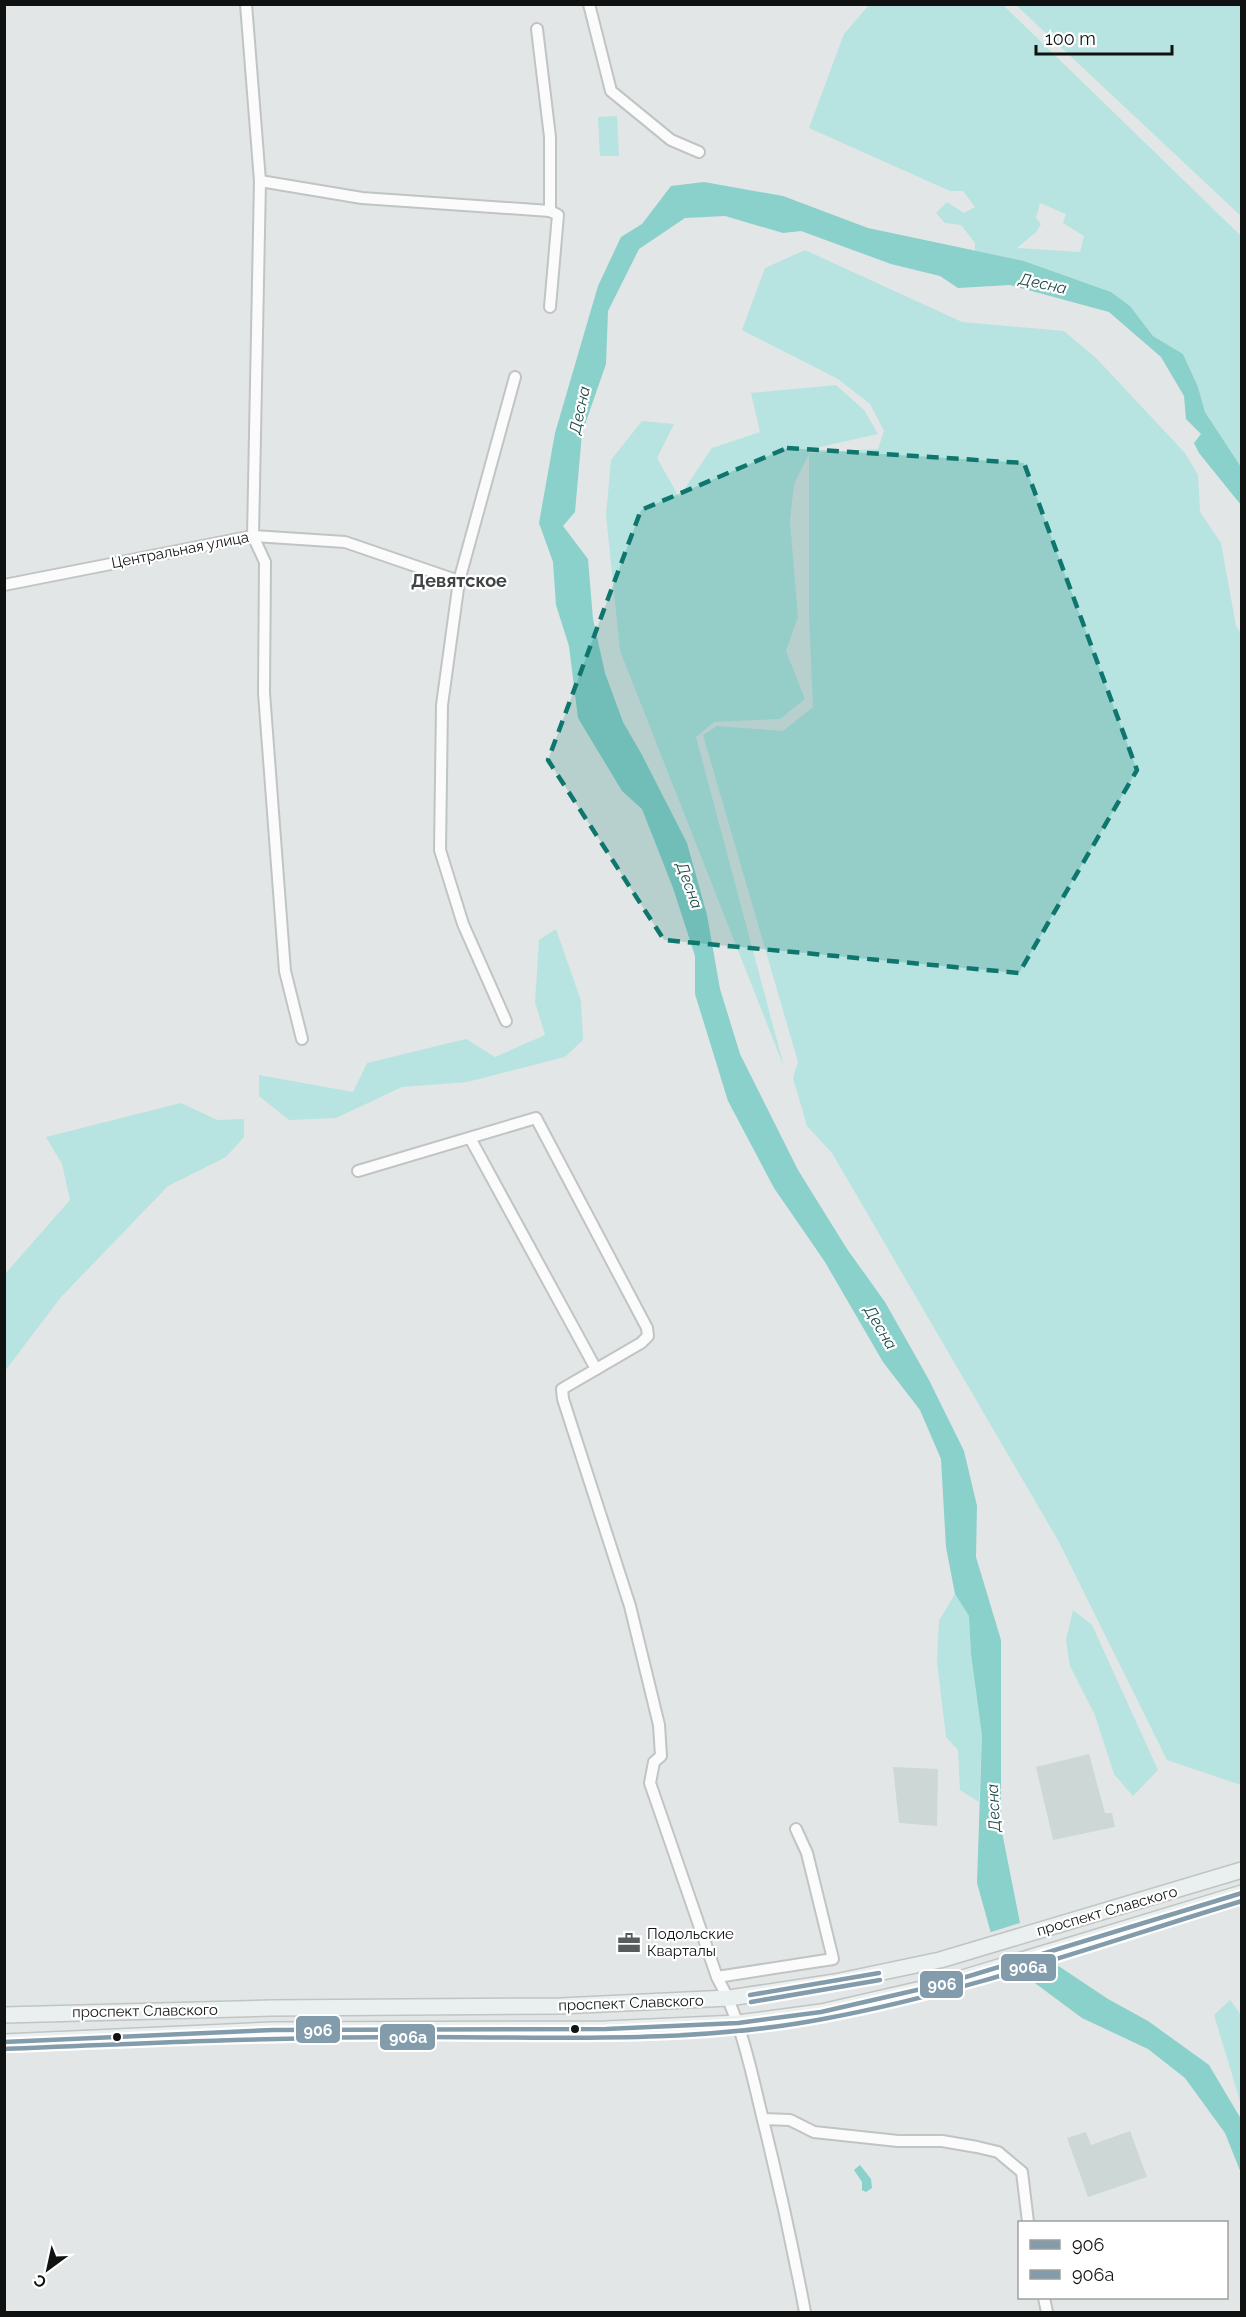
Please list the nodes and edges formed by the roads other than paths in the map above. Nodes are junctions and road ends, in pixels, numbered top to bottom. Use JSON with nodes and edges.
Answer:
{"nodes":[{"id":1,"x":246,"y":4,"type":"edge"},
{"id":2,"x":589,"y":4,"type":"edge"},
{"id":3,"x":537,"y":29,"type":"dead end"},
{"id":4,"x":699,"y":152,"type":"dead end"},
{"id":5,"x":260,"y":181,"type":"junction"},
{"id":6,"x":550,"y":211,"type":"junction"},
{"id":7,"x":550,"y":307,"type":"dead end"},
{"id":8,"x":515,"y":377,"type":"dead end"},
{"id":9,"x":253,"y":536,"type":"junction"},
{"id":10,"x":459,"y":580,"type":"junction"},
{"id":11,"x":4,"y":585,"type":"edge"},
{"id":12,"x":506,"y":1021,"type":"dead end"},
{"id":13,"x":302,"y":1039,"type":"dead end"},
{"id":14,"x":470,"y":1138,"type":"junction"},
{"id":15,"x":358,"y":1170,"type":"dead end"},
{"id":16,"x":596,"y":1369,"type":"junction"},
{"id":17,"x":796,"y":1829,"type":"dead end"},
{"id":18,"x":1242,"y":1870,"type":"edge"},
{"id":19,"x":1242,"y":1893,"type":"edge"},
{"id":20,"x":717,"y":1977,"type":"junction"},
{"id":21,"x":729,"y":1998,"type":"junction"},
{"id":22,"x":4,"y":2015,"type":"edge"},
{"id":23,"x":738,"y":2023,"type":"junction"},
{"id":24,"x":4,"y":2042,"type":"edge"},
{"id":25,"x":763,"y":2119,"type":"junction"},
{"id":26,"x":1028,"y":2221,"type":"edge"},
{"id":27,"x":806,"y":2313,"type":"edge"}],
"edges":[{"from":1,"to":5,"type":"street"},
{"from":2,"to":4,"type":"street"},
{"from":3,"to":6,"type":"street"},
{"from":5,"to":6,"type":"street"},
{"from":5,"to":9,"type":"street"},
{"from":6,"to":7,"type":"street"},
{"from":8,"to":10,"type":"street"},
{"from":9,"to":10,"type":"street","name":"Центральная улица"},
{"from":9,"to":11,"type":"street","name":"Центральная улица"},
{"from":9,"to":13,"type":"street"},
{"from":10,"to":12,"type":"street"},
{"from":14,"to":15,"type":"street"},
{"from":14,"to":16,"type":"street"},
{"from":14,"to":16,"type":"street"},
{"from":16,"to":20,"type":"street"},
{"from":17,"to":20,"type":"street"},
{"from":18,"to":21,"type":"main road","name":"проспект Славского"},
{"from":19,"to":23,"type":"main road","name":"проспект Славского"},
{"from":20,"to":21,"type":"street"},
{"from":21,"to":22,"type":"main road","name":"проспект Славского"},
{"from":21,"to":23,"type":"street"},
{"from":23,"to":24,"type":"main road","name":"проспект Славского"},
{"from":23,"to":25,"type":"street"},
{"from":25,"to":26,"type":"street"},
{"from":25,"to":27,"type":"street"}]}
